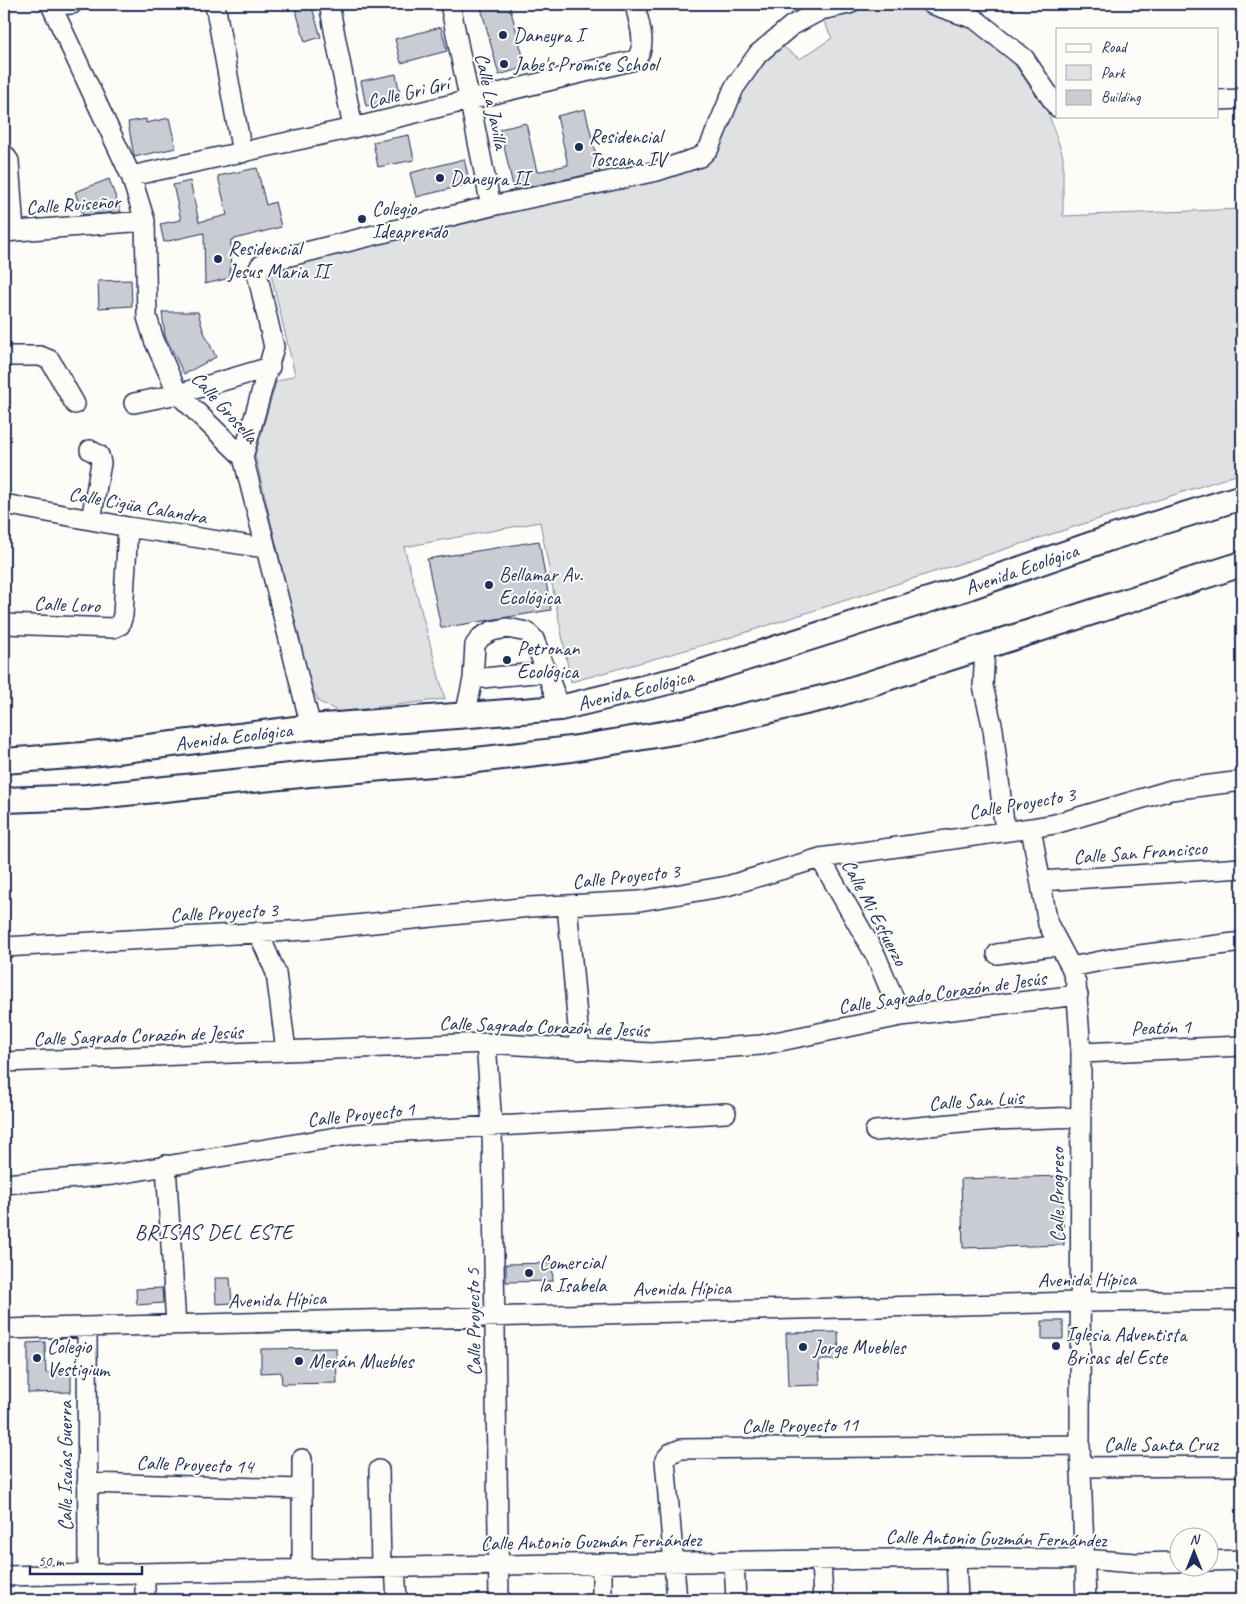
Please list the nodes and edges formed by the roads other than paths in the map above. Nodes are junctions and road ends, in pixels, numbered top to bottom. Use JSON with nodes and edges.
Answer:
{"nodes":[{"id":1,"x":72,"y":4,"type":"edge"},
{"id":2,"x":215,"y":4,"type":"edge"},
{"id":3,"x":329,"y":4,"type":"edge"},
{"id":4,"x":450,"y":4,"type":"edge"},
{"id":5,"x":635,"y":4,"type":"edge"},
{"id":6,"x":849,"y":4,"type":"edge"},
{"id":7,"x":930,"y":4,"type":"edge"},
{"id":8,"x":1242,"y":99,"type":"edge"},
{"id":9,"x":1218,"y":100,"type":"edge"},
{"id":10,"x":468,"y":101,"type":"junction"},
{"id":11,"x":1056,"y":106,"type":"edge"},
{"id":12,"x":353,"y":128,"type":"junction"},
{"id":13,"x":242,"y":153,"type":"junction"},
{"id":14,"x":4,"y":154,"type":"edge"},
{"id":15,"x":131,"y":176,"type":"junction"},
{"id":16,"x":491,"y":206,"type":"junction"},
{"id":17,"x":145,"y":221,"type":"junction"},
{"id":18,"x":9,"y":232,"type":"edge"},
{"id":19,"x":4,"y":356,"type":"edge"},
{"id":20,"x":270,"y":366,"type":"junction"},
{"id":21,"x":178,"y":394,"type":"junction"},
{"id":22,"x":134,"y":403,"type":"dead end"},
{"id":23,"x":75,"y":404,"type":"dead end"},
{"id":24,"x":90,"y":450,"type":"dead end"},
{"id":25,"x":243,"y":456,"type":"junction"},
{"id":26,"x":1242,"y":497,"type":"edge"},
{"id":27,"x":4,"y":504,"type":"edge"},
{"id":28,"x":91,"y":520,"type":"junction"},
{"id":29,"x":128,"y":527,"type":"junction"},
{"id":30,"x":265,"y":548,"type":"junction"},
{"id":31,"x":1242,"y":564,"type":"edge"},
{"id":32,"x":4,"y":624,"type":"edge"},
{"id":33,"x":985,"y":648,"type":"junction"},
{"id":34,"x":545,"y":672,"type":"junction"},
{"id":35,"x":473,"y":679,"type":"junction"},
{"id":36,"x":560,"y":708,"type":"junction"},
{"id":37,"x":465,"y":716,"type":"junction"},
{"id":38,"x":311,"y":727,"type":"junction"},
{"id":39,"x":4,"y":761,"type":"edge"},
{"id":40,"x":1242,"y":781,"type":"edge"},
{"id":41,"x":4,"y":800,"type":"edge"},
{"id":42,"x":1031,"y":828,"type":"junction"},
{"id":43,"x":1005,"y":831,"type":"junction"},
{"id":44,"x":820,"y":858,"type":"junction"},
{"id":45,"x":1242,"y":868,"type":"edge"},
{"id":46,"x":1041,"y":881,"type":"junction"},
{"id":47,"x":567,"y":906,"type":"junction"},
{"id":48,"x":258,"y":932,"type":"junction"},
{"id":49,"x":1242,"y":942,"type":"edge"},
{"id":50,"x":1058,"y":945,"type":"junction"},
{"id":51,"x":4,"y":947,"type":"edge"},
{"id":52,"x":997,"y":954,"type":"dead end"},
{"id":53,"x":1071,"y":967,"type":"junction"},
{"id":54,"x":1078,"y":995,"type":"junction"},
{"id":55,"x":901,"y":1016,"type":"junction"},
{"id":56,"x":486,"y":1043,"type":"junction"},
{"id":57,"x":1242,"y":1046,"type":"edge"},
{"id":58,"x":580,"y":1050,"type":"junction"},
{"id":59,"x":286,"y":1051,"type":"junction"},
{"id":60,"x":1081,"y":1053,"type":"junction"},
{"id":61,"x":4,"y":1062,"type":"edge"},
{"id":62,"x":726,"y":1113,"type":"dead end"},
{"id":63,"x":1080,"y":1117,"type":"junction"},
{"id":64,"x":492,"y":1125,"type":"junction"},
{"id":65,"x":875,"y":1131,"type":"dead end"},
{"id":66,"x":166,"y":1165,"type":"junction"},
{"id":67,"x":4,"y":1184,"type":"edge"},
{"id":68,"x":1242,"y":1300,"type":"edge"},
{"id":69,"x":1079,"y":1302,"type":"junction"},
{"id":70,"x":496,"y":1315,"type":"junction"},
{"id":71,"x":176,"y":1325,"type":"junction"},
{"id":72,"x":87,"y":1327,"type":"junction"},
{"id":73,"x":4,"y":1329,"type":"edge"},
{"id":74,"x":1080,"y":1445,"type":"junction"},
{"id":75,"x":302,"y":1459,"type":"dead end"},
{"id":76,"x":1242,"y":1466,"type":"edge"},
{"id":77,"x":1081,"y":1467,"type":"junction"},
{"id":78,"x":379,"y":1470,"type":"dead end"},
{"id":79,"x":87,"y":1483,"type":"junction"},
{"id":80,"x":302,"y":1489,"type":"junction"},
{"id":81,"x":956,"y":1558,"type":"junction"},
{"id":82,"x":1084,"y":1559,"type":"junction"},
{"id":83,"x":821,"y":1560,"type":"junction"},
{"id":84,"x":1242,"y":1560,"type":"edge"},
{"id":85,"x":734,"y":1561,"type":"junction"},
{"id":86,"x":1218,"y":1561,"type":"edge"},
{"id":87,"x":673,"y":1562,"type":"junction"},
{"id":88,"x":1168,"y":1562,"type":"edge"},
{"id":89,"x":602,"y":1563,"type":"junction"},
{"id":90,"x":499,"y":1564,"type":"junction"},
{"id":91,"x":388,"y":1567,"type":"junction"},
{"id":92,"x":302,"y":1569,"type":"junction"},
{"id":93,"x":145,"y":1573,"type":"junction"},
{"id":94,"x":88,"y":1574,"type":"junction"},
{"id":95,"x":4,"y":1576,"type":"edge"},
{"id":96,"x":145,"y":1600,"type":"edge"},
{"id":97,"x":397,"y":1600,"type":"edge"},
{"id":98,"x":499,"y":1600,"type":"edge"},
{"id":99,"x":602,"y":1600,"type":"edge"},
{"id":100,"x":677,"y":1600,"type":"edge"},
{"id":101,"x":736,"y":1600,"type":"edge"},
{"id":102,"x":823,"y":1600,"type":"edge"},
{"id":103,"x":958,"y":1600,"type":"edge"},
{"id":104,"x":1086,"y":1600,"type":"edge"}],
"edges":[{"from":1,"to":15,"type":"street","name":"Calle Grosella"},
{"from":2,"to":13,"type":"street"},
{"from":3,"to":12,"type":"street"},
{"from":4,"to":10,"type":"street","name":"Calle La Javilla"},
{"from":5,"to":10,"type":"street","name":"Calle Gri Grí"},
{"from":6,"to":16,"type":"street"},
{"from":7,"to":11,"type":"street"},
{"from":8,"to":9,"type":"street"},
{"from":10,"to":12,"type":"street","name":"Calle Gri Grí"},
{"from":10,"to":16,"type":"street","name":"Calle La Javilla"},
{"from":12,"to":13,"type":"street","name":"Calle Gri Grí"},
{"from":13,"to":15,"type":"street","name":"Calle Gri Grí"},
{"from":14,"to":18,"type":"street"},
{"from":15,"to":17,"type":"street","name":"Calle Grosella"},
{"from":16,"to":20,"type":"street"},
{"from":17,"to":18,"type":"street","name":"Calle Ruiseñor"},
{"from":17,"to":21,"type":"street","name":"Calle Grosella"},
{"from":19,"to":23,"type":"street"},
{"from":20,"to":21,"type":"street"},
{"from":20,"to":25,"type":"street"},
{"from":21,"to":22,"type":"street"},
{"from":21,"to":25,"type":"street","name":"Calle Grosella"},
{"from":24,"to":28,"type":"street"},
{"from":25,"to":30,"type":"street","name":"Calle Grosella"},
{"from":26,"to":36,"type":"main road","name":"Avenida Ecológica"},
{"from":27,"to":28,"type":"street","name":"Calle Cigüa Calandra"},
{"from":28,"to":29,"type":"street","name":"Calle Cigüa Calandra"},
{"from":29,"to":30,"type":"street","name":"Calle Cigüa Calandra"},
{"from":29,"to":32,"type":"street","name":"Calle Loro"},
{"from":30,"to":38,"type":"street","name":"Calle Grosella"},
{"from":31,"to":33,"type":"main road"},
{"from":33,"to":41,"type":"main road"},
{"from":33,"to":43,"type":"street"},
{"from":34,"to":35,"type":"street"},
{"from":34,"to":35,"type":"street"},
{"from":34,"to":36,"type":"street"},
{"from":35,"to":37,"type":"street"},
{"from":36,"to":37,"type":"main road","name":"Avenida Ecológica"},
{"from":37,"to":38,"type":"main road","name":"Avenida Ecológica"},
{"from":38,"to":39,"type":"main road","name":"Avenida Ecológica"},
{"from":40,"to":42,"type":"street","name":"Calle Proyecto 3"},
{"from":42,"to":43,"type":"street","name":"Calle Proyecto 3"},
{"from":42,"to":46,"type":"street","name":"Calle Progreso"},
{"from":43,"to":44,"type":"street","name":"Calle Proyecto 3"},
{"from":44,"to":47,"type":"street","name":"Calle Proyecto 3"},
{"from":44,"to":55,"type":"street","name":"Calle Mi Esfuerzo"},
{"from":45,"to":46,"type":"street","name":"Calle San Francisco"},
{"from":46,"to":50,"type":"street","name":"Calle Progreso"},
{"from":47,"to":48,"type":"street","name":"Calle Proyecto 3"},
{"from":47,"to":58,"type":"street"},
{"from":48,"to":51,"type":"street","name":"Calle Proyecto 3"},
{"from":48,"to":59,"type":"street"},
{"from":49,"to":53,"type":"street"},
{"from":50,"to":52,"type":"street"},
{"from":50,"to":53,"type":"street","name":"Calle Progreso"},
{"from":53,"to":54,"type":"street","name":"Calle Progreso"},
{"from":54,"to":55,"type":"street","name":"Calle Sagrado Corazón de Jesús"},
{"from":54,"to":60,"type":"street","name":"Calle Progreso"},
{"from":55,"to":58,"type":"street","name":"Calle Sagrado Corazón de Jesús"},
{"from":56,"to":58,"type":"street","name":"Calle Sagrado Corazón de Jesús"},
{"from":56,"to":59,"type":"street","name":"Calle Sagrado Corazón de Jesús"},
{"from":56,"to":64,"type":"street","name":"Calle Proyecto 5"},
{"from":57,"to":60,"type":"street","name":"Peatón 1"},
{"from":59,"to":61,"type":"street","name":"Calle Sagrado Corazón de Jesús"},
{"from":60,"to":63,"type":"street","name":"Calle Progreso"},
{"from":62,"to":64,"type":"street","name":"Calle Proyecto 1"},
{"from":63,"to":65,"type":"street","name":"Calle San Luis"},
{"from":63,"to":69,"type":"street","name":"Calle Progreso"},
{"from":64,"to":66,"type":"street","name":"Calle Proyecto 1"},
{"from":64,"to":70,"type":"street","name":"Calle Proyecto 5"},
{"from":66,"to":67,"type":"street","name":"Calle Proyecto 1"},
{"from":66,"to":71,"type":"street"},
{"from":68,"to":69,"type":"street","name":"Avenida Hípica"},
{"from":69,"to":70,"type":"street","name":"Avenida Hípica"},
{"from":69,"to":74,"type":"street","name":"Calle Progreso"},
{"from":70,"to":71,"type":"street","name":"Avenida Hípica"},
{"from":70,"to":90,"type":"street","name":"Calle Proyecto 5"},
{"from":71,"to":72,"type":"street","name":"Avenida Hípica"},
{"from":72,"to":73,"type":"street","name":"Avenida Hípica"},
{"from":72,"to":79,"type":"street","name":"Calle Isaías Guerra"},
{"from":74,"to":77,"type":"street","name":"Calle Progreso"},
{"from":74,"to":87,"type":"street","name":"Calle Proyecto 11"},
{"from":75,"to":80,"type":"street"},
{"from":76,"to":77,"type":"street","name":"Calle Santa Cruz"},
{"from":77,"to":82,"type":"street","name":"Calle Progreso"},
{"from":78,"to":91,"type":"street"},
{"from":79,"to":80,"type":"street","name":"Calle Proyecto 14"},
{"from":79,"to":94,"type":"street","name":"Calle Isaías Guerra"},
{"from":80,"to":92,"type":"street"},
{"from":81,"to":82,"type":"street","name":"Calle Antonio Guzmán Fernández"},
{"from":81,"to":83,"type":"street","name":"Calle Antonio Guzmán Fernández"},
{"from":81,"to":103,"type":"street"},
{"from":82,"to":88,"type":"street","name":"Calle Antonio Guzmán Fernández"},
{"from":82,"to":104,"type":"street","name":"Calle Progreso"},
{"from":83,"to":85,"type":"street","name":"Calle Antonio Guzmán Fernández"},
{"from":83,"to":102,"type":"street"},
{"from":84,"to":86,"type":"street"},
{"from":85,"to":87,"type":"street","name":"Calle Antonio Guzmán Fernández"},
{"from":85,"to":101,"type":"street"},
{"from":87,"to":89,"type":"street","name":"Calle Antonio Guzmán Fernández"},
{"from":87,"to":100,"type":"street","name":"Calle Proyecto 11"},
{"from":89,"to":90,"type":"street","name":"Calle Antonio Guzmán Fernández"},
{"from":89,"to":99,"type":"street"},
{"from":90,"to":91,"type":"street","name":"Calle Antonio Guzmán Fernández"},
{"from":90,"to":98,"type":"street","name":"Calle Proyecto 5"},
{"from":91,"to":92,"type":"street","name":"Calle Antonio Guzmán Fernández"},
{"from":91,"to":97,"type":"street"},
{"from":92,"to":93,"type":"street","name":"Calle Antonio Guzmán Fernández"},
{"from":93,"to":94,"type":"street","name":"Calle Antonio Guzmán Fernández"},
{"from":93,"to":96,"type":"street"},
{"from":94,"to":95,"type":"street","name":"Calle Antonio Guzmán Fernández"}]}
